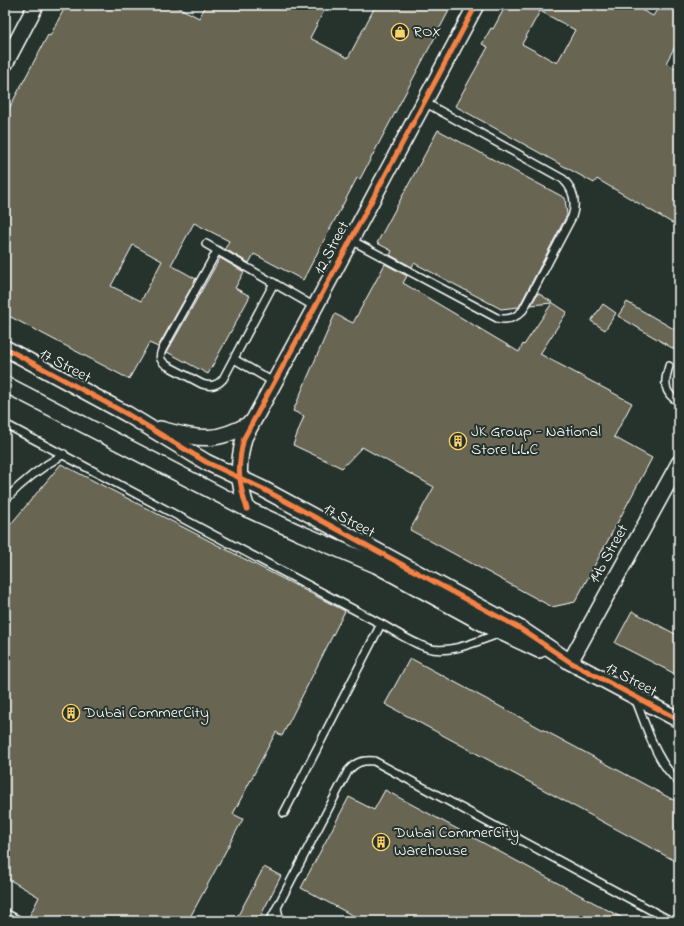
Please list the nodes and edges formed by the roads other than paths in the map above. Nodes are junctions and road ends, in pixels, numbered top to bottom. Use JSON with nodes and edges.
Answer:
{"nodes":[{"id":1,"x":36,"y":5,"type":"edge"},
{"id":2,"x":476,"y":5,"type":"edge"},
{"id":3,"x":5,"y":64,"type":"edge"},
{"id":4,"x":424,"y":102,"type":"junction"},
{"id":5,"x":351,"y":240,"type":"junction"},
{"id":6,"x":206,"y":244,"type":"dead end"},
{"id":7,"x":217,"y":251,"type":"junction"},
{"id":8,"x":274,"y":283,"type":"junction"},
{"id":9,"x":316,"y":307,"type":"junction"},
{"id":10,"x":5,"y":348,"type":"edge"},
{"id":11,"x":234,"y":359,"type":"junction"},
{"id":12,"x":670,"y":366,"type":"dead end"},
{"id":13,"x":275,"y":383,"type":"junction"},
{"id":14,"x":5,"y":384,"type":"edge"},
{"id":15,"x":679,"y":402,"type":"edge"},
{"id":16,"x":251,"y":423,"type":"junction"},
{"id":17,"x":5,"y":424,"type":"edge"},
{"id":18,"x":145,"y":425,"type":"junction"},
{"id":19,"x":64,"y":454,"type":"junction"},
{"id":20,"x":679,"y":463,"type":"edge"},
{"id":21,"x":239,"y":478,"type":"junction"},
{"id":22,"x":5,"y":500,"type":"edge"},
{"id":23,"x":247,"y":509,"type":"junction"},
{"id":24,"x":381,"y":624,"type":"junction"},
{"id":25,"x":502,"y":633,"type":"junction"},
{"id":26,"x":570,"y":662,"type":"junction"},
{"id":27,"x":634,"y":696,"type":"junction"},
{"id":28,"x":679,"y":720,"type":"edge"},
{"id":29,"x":679,"y":782,"type":"edge"},
{"id":30,"x":284,"y":813,"type":"dead end"},
{"id":31,"x":277,"y":908,"type":"junction"},
{"id":32,"x":5,"y":913,"type":"edge"},
{"id":33,"x":18,"y":920,"type":"edge"},
{"id":34,"x":270,"y":921,"type":"edge"},
{"id":35,"x":280,"y":921,"type":"edge"},
{"id":36,"x":671,"y":921,"type":"edge"}],
"edges":[{"from":1,"to":3,"type":"street"},
{"from":2,"to":4,"type":"street","name":"12 Street"},
{"from":4,"to":5,"type":"street","name":"12 Street"},
{"from":4,"to":5,"type":"lane"},
{"from":5,"to":9,"type":"street","name":"12 Street"},
{"from":6,"to":7,"type":"lane"},
{"from":7,"to":8,"type":"lane"},
{"from":7,"to":11,"type":"lane"},
{"from":8,"to":9,"type":"lane"},
{"from":8,"to":11,"type":"lane"},
{"from":9,"to":13,"type":"street","name":"12 Street"},
{"from":10,"to":18,"type":"street","name":"17 Street"},
{"from":11,"to":13,"type":"lane"},
{"from":12,"to":15,"type":"lane"},
{"from":13,"to":16,"type":"street","name":"12 Street"},
{"from":14,"to":23,"type":"street","name":"17 Street"},
{"from":16,"to":18,"type":"street"},
{"from":16,"to":21,"type":"street","name":"12 Street"},
{"from":17,"to":19,"type":"lane"},
{"from":18,"to":21,"type":"street","name":"17 Street"},
{"from":19,"to":22,"type":"lane"},
{"from":19,"to":24,"type":"lane"},
{"from":20,"to":26,"type":"street","name":"14b Street"},
{"from":21,"to":23,"type":"street","name":"12 Street"},
{"from":21,"to":26,"type":"street","name":"17 Street"},
{"from":23,"to":25,"type":"street","name":"17 Street"},
{"from":24,"to":25,"type":"lane"},
{"from":24,"to":30,"type":"lane"},
{"from":25,"to":26,"type":"street","name":"17 Street"},
{"from":26,"to":27,"type":"street","name":"17 Street"},
{"from":27,"to":28,"type":"street","name":"17 Street"},
{"from":27,"to":29,"type":"lane"},
{"from":31,"to":34,"type":"lane"},
{"from":31,"to":35,"type":"lane"},
{"from":31,"to":36,"type":"lane"},
{"from":32,"to":33,"type":"lane"}]}
